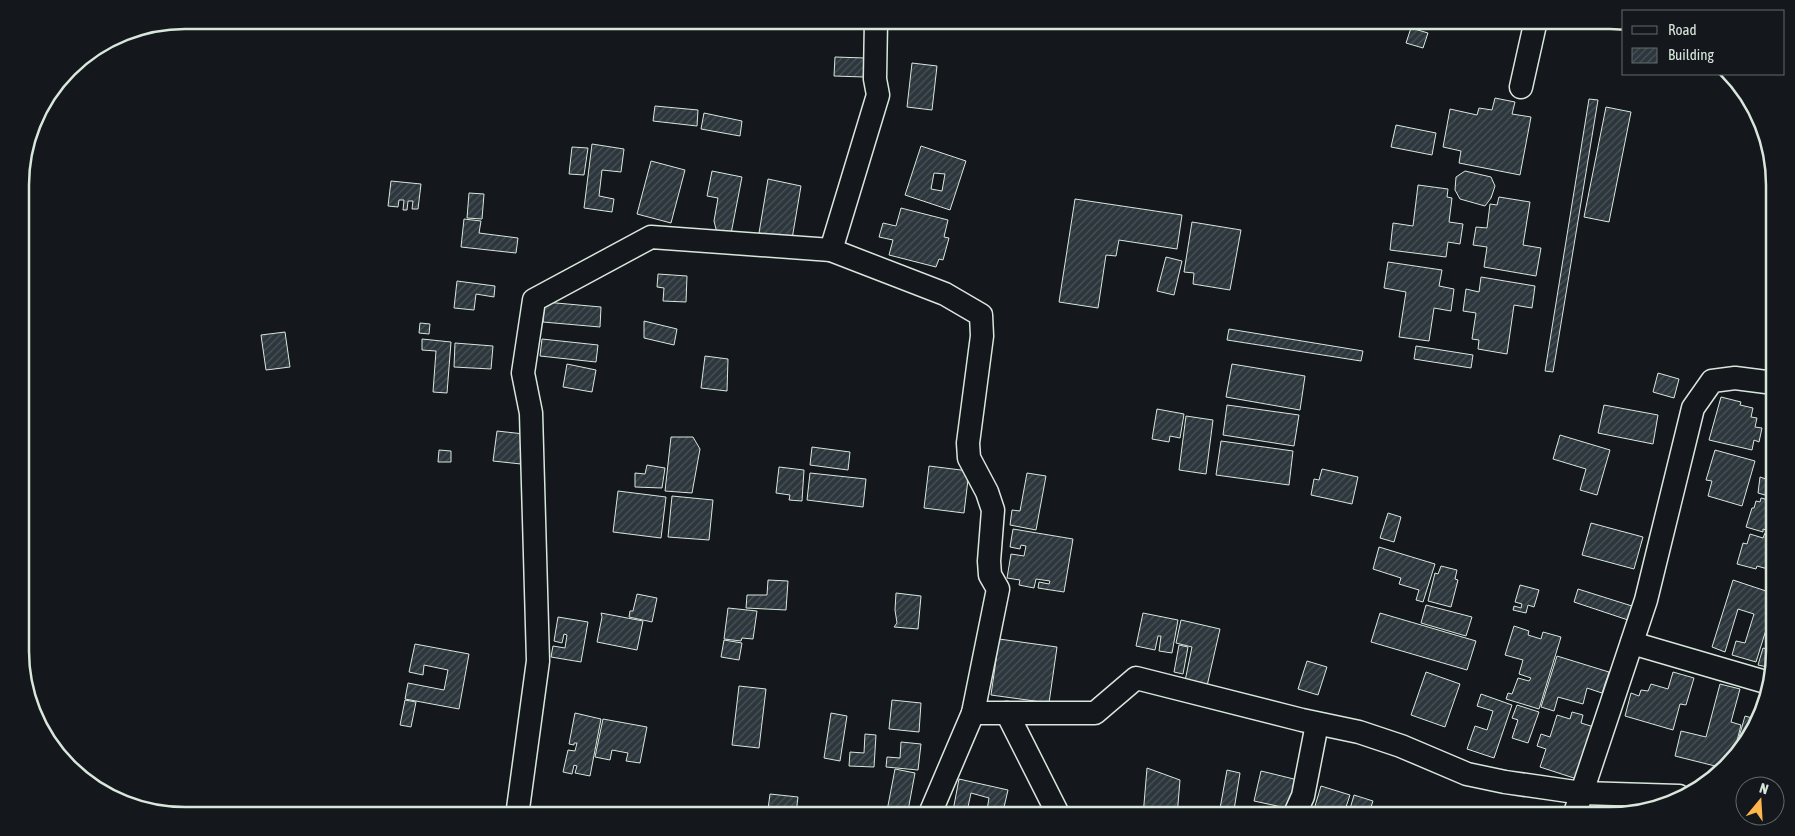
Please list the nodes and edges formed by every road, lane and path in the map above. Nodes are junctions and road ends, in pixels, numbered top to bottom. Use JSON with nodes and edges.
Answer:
{"nodes":[{"id":1,"x":876,"y":29,"type":"edge"},
{"id":2,"x":1534,"y":29,"type":"edge"},
{"id":3,"x":1521,"y":87,"type":"dead end"},
{"id":4,"x":831,"y":250,"type":"junction"},
{"id":5,"x":1766,"y":382,"type":"edge"},
{"id":6,"x":1632,"y":644,"type":"junction"},
{"id":7,"x":1763,"y":681,"type":"edge"},
{"id":8,"x":972,"y":713,"type":"junction"},
{"id":9,"x":1007,"y":713,"type":"junction"},
{"id":10,"x":1317,"y":724,"type":"junction"},
{"id":11,"x":1582,"y":793,"type":"junction"},
{"id":12,"x":1668,"y":796,"type":"edge"},
{"id":13,"x":519,"y":807,"type":"edge"},
{"id":14,"x":933,"y":807,"type":"edge"},
{"id":15,"x":1054,"y":807,"type":"edge"},
{"id":16,"x":1298,"y":807,"type":"edge"},
{"id":17,"x":1577,"y":807,"type":"edge"}],
"edges":[{"from":1,"to":4,"type":"street"},
{"from":2,"to":3,"type":"street"},
{"from":4,"to":8,"type":"street"},
{"from":4,"to":13,"type":"street"},
{"from":5,"to":6,"type":"street"},
{"from":6,"to":7,"type":"street"},
{"from":6,"to":11,"type":"street"},
{"from":8,"to":9,"type":"street"},
{"from":8,"to":14,"type":"street"},
{"from":9,"to":10,"type":"street"},
{"from":9,"to":15,"type":"street"},
{"from":10,"to":11,"type":"street"},
{"from":10,"to":16,"type":"street"},
{"from":11,"to":12,"type":"street"},
{"from":11,"to":17,"type":"street"}]}
